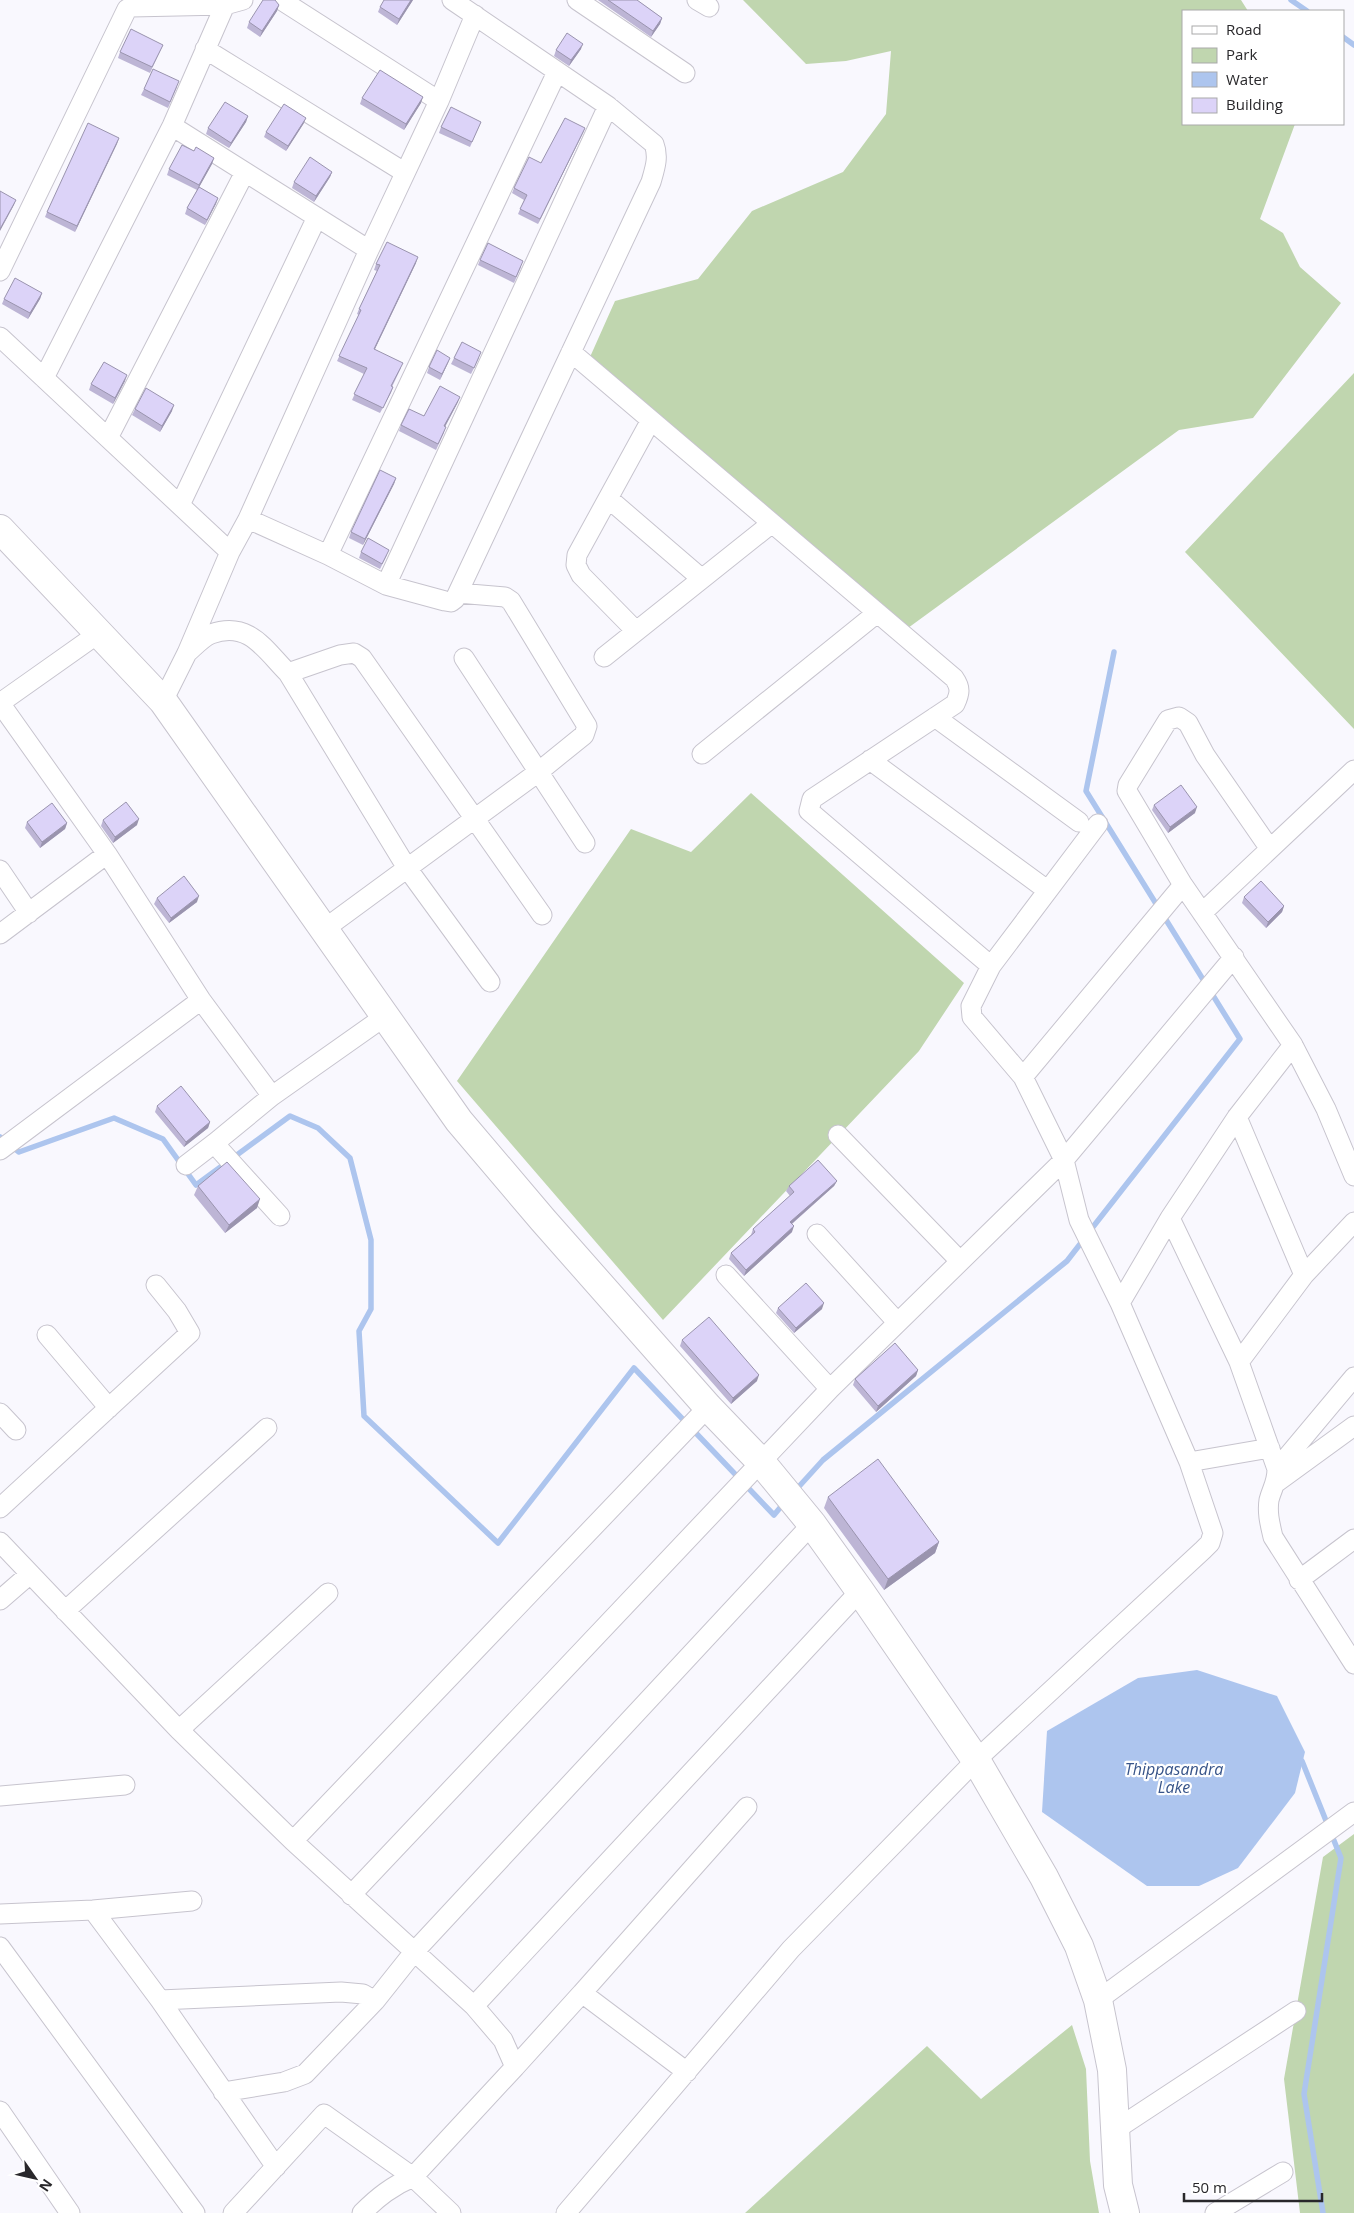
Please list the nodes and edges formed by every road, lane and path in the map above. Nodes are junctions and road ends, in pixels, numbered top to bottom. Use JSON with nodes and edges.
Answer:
{"nodes":[{"id":1,"x":280,"y":0,"type":"edge"},
{"id":2,"x":452,"y":0,"type":"edge"},
{"id":3,"x":576,"y":0,"type":"edge"},
{"id":4,"x":234,"y":2,"type":"edge"},
{"id":5,"x":475,"y":15,"type":"junction"},
{"id":6,"x":205,"y":49,"type":"junction"},
{"id":7,"x":557,"y":72,"type":"junction"},
{"id":8,"x":685,"y":73,"type":"dead end"},
{"id":9,"x":439,"y":101,"type":"junction"},
{"id":10,"x":608,"y":106,"type":"junction"},
{"id":11,"x":172,"y":126,"type":"junction"},
{"id":12,"x":245,"y":172,"type":"junction"},
{"id":13,"x":404,"y":172,"type":"junction"},
{"id":14,"x":317,"y":217,"type":"junction"},
{"id":15,"x":369,"y":250,"type":"junction"},
{"id":16,"x":0,"y":271,"type":"edge"},
{"id":17,"x":0,"y":337,"type":"edge"},
{"id":18,"x":571,"y":352,"type":"junction"},
{"id":19,"x":44,"y":378,"type":"junction"},
{"id":20,"x":651,"y":420,"type":"junction"},
{"id":21,"x":108,"y":438,"type":"junction"},
{"id":22,"x":609,"y":499,"type":"junction"},
{"id":23,"x":180,"y":505,"type":"junction"},
{"id":24,"x":248,"y":519,"type":"junction"},
{"id":25,"x":772,"y":523,"type":"junction"},
{"id":26,"x":0,"y":529,"type":"edge"},
{"id":27,"x":230,"y":552,"type":"junction"},
{"id":28,"x":328,"y":555,"type":"junction"},
{"id":29,"x":702,"y":579,"type":"junction"},
{"id":30,"x":386,"y":585,"type":"junction"},
{"id":31,"x":458,"y":593,"type":"junction"},
{"id":32,"x":877,"y":613,"type":"junction"},
{"id":33,"x":636,"y":631,"type":"junction"},
{"id":34,"x":99,"y":633,"type":"junction"},
{"id":35,"x":187,"y":653,"type":"junction"},
{"id":36,"x":604,"y":657,"type":"dead end"},
{"id":37,"x":464,"y":658,"type":"dead end"},
{"id":38,"x":288,"y":673,"type":"junction"},
{"id":39,"x":163,"y":701,"type":"junction"},
{"id":40,"x":935,"y":717,"type":"junction"},
{"id":41,"x":702,"y":754,"type":"dead end"},
{"id":42,"x":870,"y":760,"type":"junction"},
{"id":43,"x":1354,"y":770,"type":"edge"},
{"id":44,"x":537,"y":773,"type":"junction"},
{"id":45,"x":472,"y":818,"type":"junction"},
{"id":46,"x":1078,"y":822,"type":"dead end"},
{"id":47,"x":1098,"y":824,"type":"dead end"},
{"id":48,"x":585,"y":843,"type":"dead end"},
{"id":49,"x":1270,"y":849,"type":"junction"},
{"id":50,"x":107,"y":854,"type":"junction"},
{"id":51,"x":407,"y":868,"type":"junction"},
{"id":52,"x":0,"y":870,"type":"edge"},
{"id":53,"x":1184,"y":885,"type":"junction"},
{"id":54,"x":1047,"y":890,"type":"junction"},
{"id":55,"x":29,"y":913,"type":"junction"},
{"id":56,"x":1202,"y":913,"type":"junction"},
{"id":57,"x":542,"y":915,"type":"dead end"},
{"id":58,"x":323,"y":930,"type":"junction"},
{"id":59,"x":0,"y":934,"type":"edge"},
{"id":60,"x":1234,"y":957,"type":"junction"},
{"id":61,"x":991,"y":966,"type":"junction"},
{"id":62,"x":490,"y":982,"type":"dead end"},
{"id":63,"x":201,"y":1000,"type":"junction"},
{"id":64,"x":384,"y":1017,"type":"junction"},
{"id":65,"x":1293,"y":1045,"type":"junction"},
{"id":66,"x":1023,"y":1077,"type":"junction"},
{"id":67,"x":272,"y":1096,"type":"junction"},
{"id":68,"x":1237,"y":1117,"type":"junction"},
{"id":69,"x":838,"y":1135,"type":"dead end"},
{"id":70,"x":219,"y":1147,"type":"junction"},
{"id":71,"x":0,"y":1150,"type":"edge"},
{"id":72,"x":1064,"y":1160,"type":"junction"},
{"id":73,"x":186,"y":1165,"type":"dead end"},
{"id":74,"x":1354,"y":1176,"type":"edge"},
{"id":75,"x":280,"y":1216,"type":"dead end"},
{"id":76,"x":1170,"y":1218,"type":"junction"},
{"id":77,"x":1354,"y":1222,"type":"edge"},
{"id":78,"x":817,"y":1234,"type":"dead end"},
{"id":79,"x":960,"y":1261,"type":"junction"},
{"id":80,"x":726,"y":1275,"type":"dead end"},
{"id":81,"x":1304,"y":1275,"type":"junction"},
{"id":82,"x":156,"y":1285,"type":"dead end"},
{"id":83,"x":1120,"y":1303,"type":"junction"},
{"id":84,"x":897,"y":1322,"type":"junction"},
{"id":85,"x":47,"y":1336,"type":"dead end"},
{"id":86,"x":1239,"y":1362,"type":"junction"},
{"id":87,"x":1354,"y":1377,"type":"edge"},
{"id":88,"x":830,"y":1389,"type":"junction"},
{"id":89,"x":708,"y":1407,"type":"junction"},
{"id":90,"x":109,"y":1408,"type":"junction"},
{"id":91,"x":0,"y":1413,"type":"edge"},
{"id":92,"x":1354,"y":1426,"type":"edge"},
{"id":93,"x":267,"y":1428,"type":"dead end"},
{"id":94,"x":16,"y":1430,"type":"dead end"},
{"id":95,"x":1270,"y":1448,"type":"junction"},
{"id":96,"x":761,"y":1462,"type":"junction"},
{"id":97,"x":1189,"y":1462,"type":"junction"},
{"id":98,"x":1277,"y":1475,"type":"junction"},
{"id":99,"x":0,"y":1508,"type":"edge"},
{"id":100,"x":800,"y":1510,"type":"junction"},
{"id":101,"x":1354,"y":1539,"type":"edge"},
{"id":102,"x":0,"y":1542,"type":"edge"},
{"id":103,"x":30,"y":1574,"type":"junction"},
{"id":104,"x":1299,"y":1580,"type":"junction"},
{"id":105,"x":860,"y":1591,"type":"junction"},
{"id":106,"x":328,"y":1593,"type":"dead end"},
{"id":107,"x":0,"y":1600,"type":"edge"},
{"id":108,"x":65,"y":1611,"type":"junction"},
{"id":109,"x":1353,"y":1660,"type":"edge"},
{"id":110,"x":179,"y":1730,"type":"junction"},
{"id":111,"x":976,"y":1760,"type":"junction"},
{"id":112,"x":125,"y":1785,"type":"dead end"},
{"id":113,"x":0,"y":1796,"type":"edge"},
{"id":114,"x":747,"y":1807,"type":"dead end"},
{"id":115,"x":1354,"y":1812,"type":"edge"},
{"id":116,"x":293,"y":1841,"type":"junction"},
{"id":117,"x":351,"y":1895,"type":"junction"},
{"id":118,"x":192,"y":1901,"type":"dead end"},
{"id":119,"x":93,"y":1910,"type":"junction"},
{"id":120,"x":0,"y":1914,"type":"edge"},
{"id":121,"x":0,"y":1948,"type":"edge"},
{"id":122,"x":414,"y":1952,"type":"junction"},
{"id":123,"x":582,"y":1993,"type":"junction"},
{"id":124,"x":160,"y":2000,"type":"junction"},
{"id":125,"x":1098,"y":2000,"type":"junction"},
{"id":126,"x":375,"y":2001,"type":"junction"},
{"id":127,"x":474,"y":2006,"type":"junction"},
{"id":128,"x":1296,"y":2012,"type":"dead end"},
{"id":129,"x":514,"y":2067,"type":"junction"},
{"id":130,"x":687,"y":2072,"type":"junction"},
{"id":131,"x":223,"y":2092,"type":"junction"},
{"id":132,"x":0,"y":2111,"type":"edge"},
{"id":133,"x":1115,"y":2130,"type":"junction"},
{"id":134,"x":276,"y":2167,"type":"junction"},
{"id":135,"x":1283,"y":2172,"type":"dead end"},
{"id":136,"x":413,"y":2177,"type":"junction"},
{"id":137,"x":70,"y":2213,"type":"edge"},
{"id":138,"x":195,"y":2213,"type":"edge"},
{"id":139,"x":233,"y":2213,"type":"edge"},
{"id":140,"x":362,"y":2213,"type":"edge"},
{"id":141,"x":451,"y":2213,"type":"edge"},
{"id":142,"x":566,"y":2213,"type":"edge"},
{"id":143,"x":1124,"y":2213,"type":"edge"},
{"id":144,"x":1215,"y":2213,"type":"edge"}],
"edges":[{"from":1,"to":9,"type":"street"},
{"from":2,"to":5,"type":"street"},
{"from":3,"to":8,"type":"street"},
{"from":4,"to":6,"type":"street"},
{"from":4,"to":16,"type":"street"},
{"from":5,"to":7,"type":"street"},
{"from":5,"to":9,"type":"street"},
{"from":6,"to":11,"type":"street"},
{"from":6,"to":13,"type":"street"},
{"from":7,"to":10,"type":"street"},
{"from":7,"to":28,"type":"street"},
{"from":9,"to":13,"type":"street"},
{"from":10,"to":18,"type":"street"},
{"from":10,"to":30,"type":"street"},
{"from":11,"to":12,"type":"street"},
{"from":11,"to":19,"type":"street"},
{"from":12,"to":14,"type":"street"},
{"from":12,"to":21,"type":"street"},
{"from":13,"to":15,"type":"street"},
{"from":14,"to":15,"type":"street"},
{"from":14,"to":23,"type":"street"},
{"from":15,"to":24,"type":"street"},
{"from":17,"to":19,"type":"street"},
{"from":18,"to":20,"type":"street"},
{"from":18,"to":31,"type":"street"},
{"from":19,"to":21,"type":"street"},
{"from":20,"to":22,"type":"street"},
{"from":20,"to":25,"type":"street"},
{"from":21,"to":23,"type":"street"},
{"from":22,"to":29,"type":"street"},
{"from":22,"to":33,"type":"street"},
{"from":23,"to":27,"type":"street"},
{"from":24,"to":27,"type":"street"},
{"from":24,"to":28,"type":"street"},
{"from":25,"to":29,"type":"street"},
{"from":25,"to":32,"type":"street"},
{"from":26,"to":34,"type":"main road"},
{"from":27,"to":35,"type":"street"},
{"from":28,"to":30,"type":"street"},
{"from":29,"to":33,"type":"street"},
{"from":30,"to":31,"type":"street"},
{"from":31,"to":44,"type":"street"},
{"from":32,"to":40,"type":"street"},
{"from":32,"to":41,"type":"street"},
{"from":33,"to":36,"type":"street"},
{"from":34,"to":39,"type":"main road"},
{"from":34,"to":50,"type":"street"},
{"from":35,"to":38,"type":"street"},
{"from":35,"to":39,"type":"street"},
{"from":37,"to":44,"type":"street"},
{"from":38,"to":45,"type":"street"},
{"from":38,"to":51,"type":"street"},
{"from":39,"to":58,"type":"main road"},
{"from":40,"to":42,"type":"street"},
{"from":40,"to":46,"type":"street"},
{"from":42,"to":54,"type":"street"},
{"from":42,"to":61,"type":"street"},
{"from":43,"to":49,"type":"street"},
{"from":44,"to":45,"type":"street"},
{"from":44,"to":48,"type":"street"},
{"from":45,"to":51,"type":"street"},
{"from":45,"to":57,"type":"street"},
{"from":47,"to":54,"type":"street"},
{"from":49,"to":53,"type":"street"},
{"from":49,"to":56,"type":"street"},
{"from":50,"to":55,"type":"street"},
{"from":50,"to":63,"type":"street"},
{"from":51,"to":58,"type":"street"},
{"from":51,"to":62,"type":"street"},
{"from":52,"to":55,"type":"street"},
{"from":53,"to":56,"type":"street"},
{"from":53,"to":66,"type":"street"},
{"from":54,"to":61,"type":"street"},
{"from":55,"to":59,"type":"street"},
{"from":56,"to":60,"type":"street"},
{"from":58,"to":64,"type":"main road"},
{"from":60,"to":65,"type":"street"},
{"from":60,"to":72,"type":"street"},
{"from":61,"to":66,"type":"street"},
{"from":63,"to":67,"type":"street"},
{"from":63,"to":71,"type":"street"},
{"from":64,"to":67,"type":"street"},
{"from":64,"to":89,"type":"main road"},
{"from":65,"to":68,"type":"street"},
{"from":65,"to":74,"type":"street"},
{"from":66,"to":72,"type":"street"},
{"from":67,"to":70,"type":"street"},
{"from":68,"to":76,"type":"street"},
{"from":68,"to":81,"type":"street"},
{"from":69,"to":79,"type":"street"},
{"from":70,"to":73,"type":"street"},
{"from":70,"to":75,"type":"street"},
{"from":72,"to":79,"type":"street"},
{"from":72,"to":83,"type":"street"},
{"from":76,"to":83,"type":"street"},
{"from":76,"to":86,"type":"street"},
{"from":77,"to":81,"type":"street"},
{"from":78,"to":84,"type":"street"},
{"from":79,"to":84,"type":"street"},
{"from":80,"to":88,"type":"street"},
{"from":81,"to":86,"type":"street"},
{"from":82,"to":90,"type":"street"},
{"from":83,"to":97,"type":"street"},
{"from":84,"to":88,"type":"street"},
{"from":85,"to":90,"type":"street"},
{"from":86,"to":95,"type":"street"},
{"from":87,"to":98,"type":"street"},
{"from":88,"to":96,"type":"street"},
{"from":89,"to":96,"type":"main road"},
{"from":89,"to":116,"type":"street"},
{"from":90,"to":99,"type":"street"},
{"from":91,"to":94,"type":"street"},
{"from":92,"to":98,"type":"street"},
{"from":93,"to":108,"type":"street"},
{"from":95,"to":97,"type":"street"},
{"from":95,"to":98,"type":"street"},
{"from":96,"to":100,"type":"main road"},
{"from":96,"to":117,"type":"street"},
{"from":97,"to":111,"type":"street"},
{"from":98,"to":104,"type":"street"},
{"from":100,"to":105,"type":"main road"},
{"from":100,"to":122,"type":"street"},
{"from":101,"to":104,"type":"street"},
{"from":102,"to":103,"type":"street"},
{"from":103,"to":107,"type":"street"},
{"from":103,"to":108,"type":"street"},
{"from":104,"to":109,"type":"street"},
{"from":105,"to":111,"type":"main road"},
{"from":105,"to":127,"type":"street"},
{"from":106,"to":110,"type":"street"},
{"from":108,"to":110,"type":"street"},
{"from":110,"to":116,"type":"street"},
{"from":111,"to":125,"type":"main road"},
{"from":111,"to":130,"type":"street"},
{"from":112,"to":113,"type":"street"},
{"from":114,"to":123,"type":"street"},
{"from":115,"to":125,"type":"street"},
{"from":116,"to":117,"type":"street"},
{"from":117,"to":122,"type":"street"},
{"from":118,"to":119,"type":"street"},
{"from":119,"to":120,"type":"street"},
{"from":119,"to":124,"type":"street"},
{"from":121,"to":138,"type":"street"},
{"from":122,"to":126,"type":"street"},
{"from":122,"to":127,"type":"street"},
{"from":123,"to":129,"type":"street"},
{"from":123,"to":130,"type":"street"},
{"from":124,"to":126,"type":"street"},
{"from":124,"to":131,"type":"street"},
{"from":125,"to":133,"type":"main road"},
{"from":126,"to":131,"type":"street"},
{"from":127,"to":129,"type":"street"},
{"from":128,"to":133,"type":"street"},
{"from":129,"to":136,"type":"street"},
{"from":130,"to":142,"type":"street"},
{"from":131,"to":134,"type":"street"},
{"from":132,"to":137,"type":"street"},
{"from":133,"to":143,"type":"main road"},
{"from":134,"to":136,"type":"street"},
{"from":134,"to":139,"type":"street"},
{"from":135,"to":144,"type":"street"},
{"from":136,"to":140,"type":"street"},
{"from":136,"to":141,"type":"street"}]}
